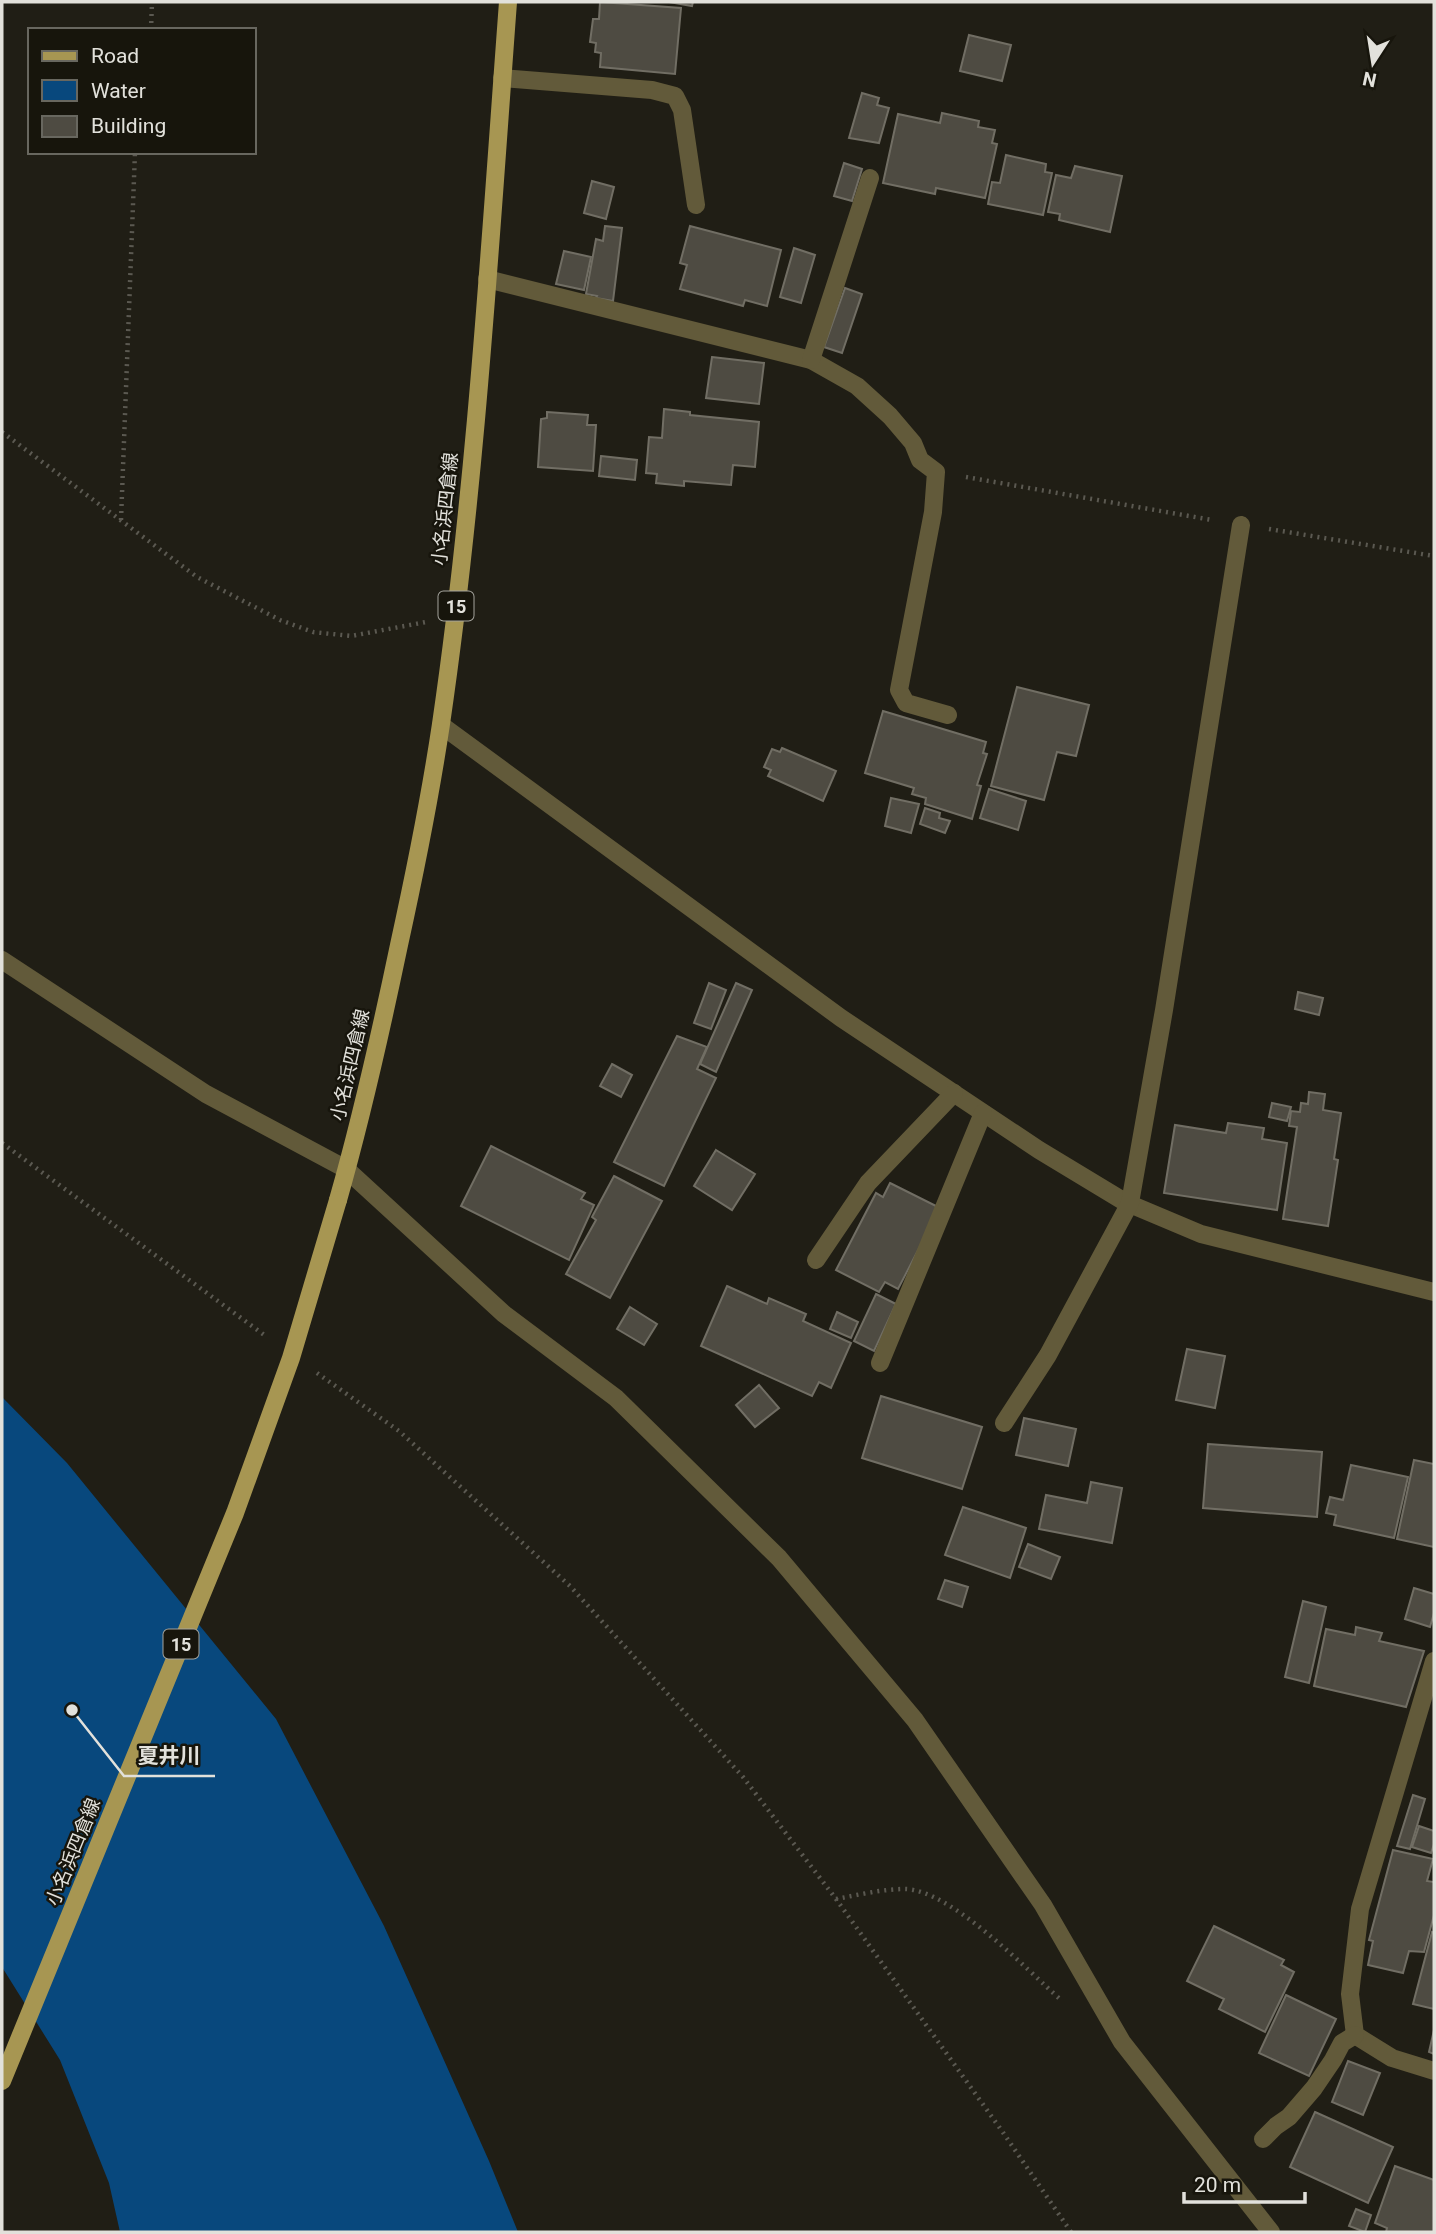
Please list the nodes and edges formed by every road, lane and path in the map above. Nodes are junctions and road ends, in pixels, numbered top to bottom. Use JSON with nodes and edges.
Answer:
{"nodes":[{"id":1,"x":152,"y":2,"type":"edge"},
{"id":2,"x":508,"y":2,"type":"edge"},
{"id":3,"x":151,"y":28,"type":"edge"},
{"id":4,"x":502,"y":78,"type":"junction"},
{"id":5,"x":135,"y":154,"type":"edge"},
{"id":6,"x":870,"y":178,"type":"dead end"},
{"id":7,"x":696,"y":205,"type":"dead end"},
{"id":8,"x":487,"y":279,"type":"junction"},
{"id":9,"x":811,"y":360,"type":"junction"},
{"id":10,"x":2,"y":432,"type":"edge"},
{"id":11,"x":936,"y":472,"type":"junction"},
{"id":12,"x":121,"y":520,"type":"junction"},
{"id":13,"x":1241,"y":525,"type":"junction"},
{"id":14,"x":1434,"y":556,"type":"edge"},
{"id":15,"x":454,"y":617,"type":"junction"},
{"id":16,"x":948,"y":715,"type":"dead end"},
{"id":17,"x":441,"y":725,"type":"junction"},
{"id":18,"x":2,"y":960,"type":"edge"},
{"id":19,"x":954,"y":1093,"type":"junction"},
{"id":20,"x":983,"y":1113,"type":"junction"},
{"id":21,"x":2,"y":1143,"type":"edge"},
{"id":22,"x":346,"y":1169,"type":"junction"},
{"id":23,"x":1130,"y":1203,"type":"junction"},
{"id":24,"x":816,"y":1260,"type":"dead end"},
{"id":25,"x":1434,"y":1292,"type":"edge"},
{"id":26,"x":274,"y":1342,"type":"dead end"},
{"id":27,"x":880,"y":1363,"type":"dead end"},
{"id":28,"x":308,"y":1367,"type":"dead end"},
{"id":29,"x":1004,"y":1423,"type":"dead end"},
{"id":30,"x":1434,"y":1661,"type":"edge"},
{"id":31,"x":835,"y":1899,"type":"junction"},
{"id":32,"x":1068,"y":2006,"type":"dead end"},
{"id":33,"x":1355,"y":2035,"type":"junction"},
{"id":34,"x":1434,"y":2071,"type":"edge"},
{"id":35,"x":2,"y":2081,"type":"edge"},
{"id":36,"x":1263,"y":2139,"type":"dead end"},
{"id":37,"x":1071,"y":2232,"type":"edge"},
{"id":38,"x":1271,"y":2232,"type":"edge"}],
"edges":[{"from":1,"to":3,"type":"path"},
{"from":2,"to":4,"type":"main road","name":"小名浜四倉線","number":"15"},
{"from":4,"to":7,"type":"street"},
{"from":4,"to":8,"type":"main road","name":"小名浜四倉線","number":"15"},
{"from":5,"to":12,"type":"path"},
{"from":6,"to":9,"type":"street"},
{"from":8,"to":9,"type":"street"},
{"from":8,"to":15,"type":"main road","name":"小名浜四倉線","number":"15"},
{"from":9,"to":11,"type":"street"},
{"from":10,"to":12,"type":"path"},
{"from":11,"to":13,"type":"path"},
{"from":11,"to":16,"type":"street"},
{"from":12,"to":15,"type":"path"},
{"from":13,"to":14,"type":"path"},
{"from":13,"to":23,"type":"street"},
{"from":15,"to":17,"type":"main road","name":"小名浜四倉線","number":"15"},
{"from":17,"to":19,"type":"street"},
{"from":17,"to":22,"type":"main road","name":"小名浜四倉線","number":"15"},
{"from":18,"to":22,"type":"street"},
{"from":19,"to":20,"type":"street"},
{"from":19,"to":24,"type":"street"},
{"from":20,"to":23,"type":"street"},
{"from":20,"to":27,"type":"street"},
{"from":21,"to":26,"type":"path"},
{"from":22,"to":35,"type":"main road","name":"小名浜四倉線","number":"15","bridge":true},
{"from":22,"to":38,"type":"street"},
{"from":23,"to":25,"type":"street"},
{"from":23,"to":29,"type":"street"},
{"from":28,"to":31,"type":"path"},
{"from":30,"to":33,"type":"street"},
{"from":31,"to":32,"type":"path"},
{"from":31,"to":37,"type":"path"},
{"from":33,"to":34,"type":"street"},
{"from":33,"to":36,"type":"street"}]}
